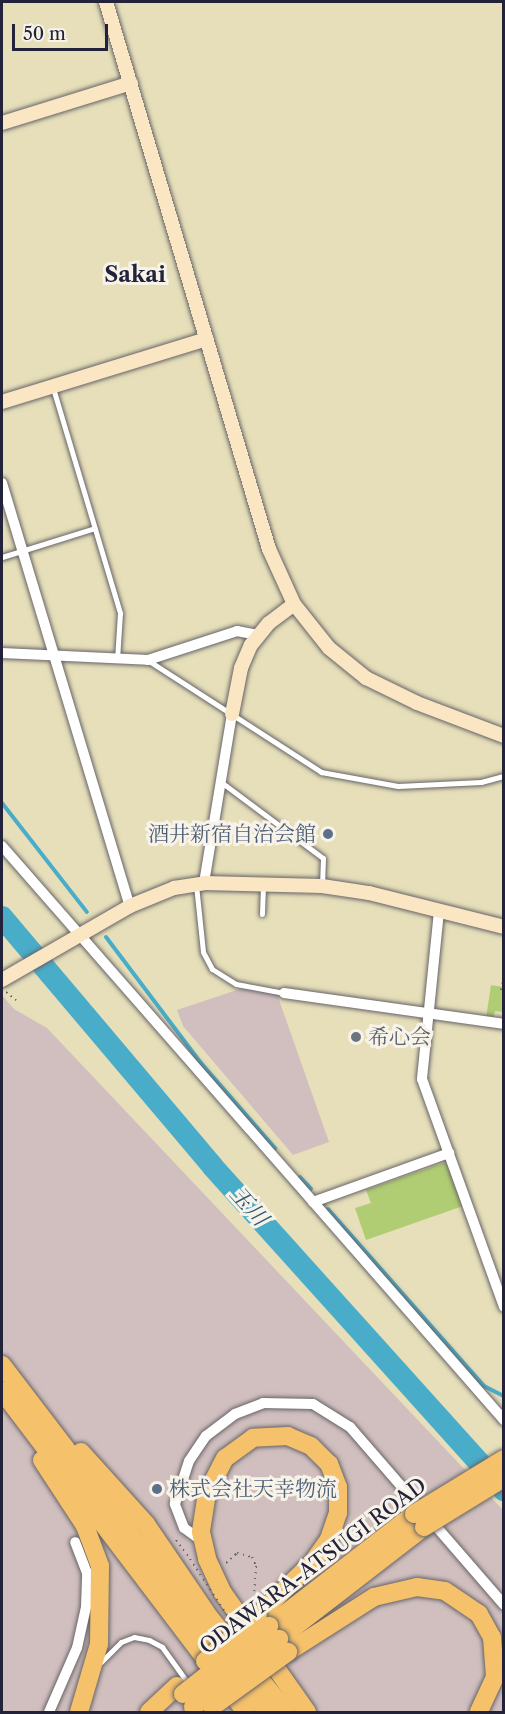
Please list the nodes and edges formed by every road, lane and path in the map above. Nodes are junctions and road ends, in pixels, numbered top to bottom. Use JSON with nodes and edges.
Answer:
{"nodes":[{"id":1,"x":106,"y":2,"type":"edge"},
{"id":2,"x":131,"y":83,"type":"junction"},
{"id":3,"x":2,"y":123,"type":"edge"},
{"id":4,"x":207,"y":339,"type":"junction"},
{"id":5,"x":53,"y":387,"type":"junction"},
{"id":6,"x":2,"y":402,"type":"edge"},
{"id":7,"x":2,"y":483,"type":"edge"},
{"id":8,"x":95,"y":528,"type":"junction"},
{"id":9,"x":22,"y":551,"type":"junction"},
{"id":10,"x":2,"y":557,"type":"edge"},
{"id":11,"x":294,"y":604,"type":"junction"},
{"id":12,"x":258,"y":635,"type":"junction"},
{"id":13,"x":2,"y":653,"type":"edge"},
{"id":14,"x":53,"y":656,"type":"junction"},
{"id":15,"x":117,"y":658,"type":"junction"},
{"id":16,"x":148,"y":660,"type":"junction"},
{"id":17,"x":232,"y":714,"type":"junction"},
{"id":18,"x":504,"y":736,"type":"edge"},
{"id":19,"x":504,"y":776,"type":"edge"},
{"id":20,"x":221,"y":782,"type":"junction"},
{"id":21,"x":2,"y":846,"type":"edge"},
{"id":22,"x":263,"y":882,"type":"junction"},
{"id":23,"x":200,"y":884,"type":"junction"},
{"id":24,"x":322,"y":886,"type":"junction"},
{"id":25,"x":130,"y":906,"type":"junction"},
{"id":26,"x":439,"y":911,"type":"junction"},
{"id":27,"x":262,"y":914,"type":"dead end"},
{"id":28,"x":504,"y":927,"type":"edge"},
{"id":29,"x":79,"y":934,"type":"junction"},
{"id":30,"x":504,"y":978,"type":"edge"},
{"id":31,"x":2,"y":980,"type":"edge"},
{"id":32,"x":2,"y":988,"type":"edge"},
{"id":33,"x":501,"y":990,"type":"dead end"},
{"id":34,"x":284,"y":993,"type":"joint"},
{"id":35,"x":16,"y":1000,"type":"dead end"},
{"id":36,"x":428,"y":1013,"type":"junction"},
{"id":37,"x":504,"y":1024,"type":"edge"},
{"id":38,"x":449,"y":1153,"type":"junction"},
{"id":39,"x":313,"y":1202,"type":"junction"},
{"id":40,"x":504,"y":1307,"type":"edge"},
{"id":41,"x":2,"y":1365,"type":"edge"},
{"id":42,"x":4,"y":1394,"type":"edge"},
{"id":43,"x":36,"y":1409,"type":"junction"},
{"id":44,"x":504,"y":1420,"type":"edge"},
{"id":45,"x":504,"y":1459,"type":"edge"},
{"id":46,"x":504,"y":1478,"type":"edge"},
{"id":47,"x":419,"y":1521,"type":"junction"},
{"id":48,"x":202,"y":1541,"type":"junction"},
{"id":49,"x":75,"y":1542,"type":"dead end"},
{"id":50,"x":190,"y":1559,"type":"dead end"},
{"id":51,"x":226,"y":1572,"type":"dead end"},
{"id":52,"x":504,"y":1605,"type":"edge"},
{"id":53,"x":236,"y":1612,"type":"dead end"},
{"id":54,"x":266,"y":1622,"type":"junction"},
{"id":55,"x":92,"y":1675,"type":"junction"},
{"id":56,"x":192,"y":1704,"type":"edge"},
{"id":57,"x":286,"y":1711,"type":"dead end"},
{"id":58,"x":49,"y":1713,"type":"edge"},
{"id":59,"x":79,"y":1713,"type":"edge"},
{"id":60,"x":149,"y":1713,"type":"edge"},
{"id":61,"x":160,"y":1713,"type":"edge"},
{"id":62,"x":246,"y":1713,"type":"edge"},
{"id":63,"x":267,"y":1713,"type":"edge"},
{"id":64,"x":307,"y":1713,"type":"edge"},
{"id":65,"x":479,"y":1713,"type":"edge"}],
"edges":[{"from":1,"to":2,"type":"street"},
{"from":2,"to":3,"type":"street"},
{"from":2,"to":4,"type":"street"},
{"from":4,"to":5,"type":"street"},
{"from":4,"to":11,"type":"street"},
{"from":5,"to":6,"type":"street"},
{"from":5,"to":8,"type":"lane"},
{"from":7,"to":9,"type":"street"},
{"from":8,"to":9,"type":"lane"},
{"from":8,"to":15,"type":"lane"},
{"from":9,"to":10,"type":"lane"},
{"from":9,"to":14,"type":"street"},
{"from":11,"to":12,"type":"street"},
{"from":11,"to":18,"type":"street"},
{"from":12,"to":16,"type":"street"},
{"from":12,"to":17,"type":"street"},
{"from":13,"to":14,"type":"street"},
{"from":14,"to":15,"type":"street"},
{"from":14,"to":25,"type":"street"},
{"from":15,"to":16,"type":"street"},
{"from":16,"to":17,"type":"lane"},
{"from":17,"to":19,"type":"lane"},
{"from":17,"to":20,"type":"street"},
{"from":20,"to":23,"type":"street"},
{"from":20,"to":24,"type":"lane"},
{"from":21,"to":29,"type":"street"},
{"from":22,"to":23,"type":"street"},
{"from":22,"to":24,"type":"street"},
{"from":22,"to":27,"type":"lane"},
{"from":23,"to":25,"type":"street"},
{"from":23,"to":34,"type":"lane"},
{"from":24,"to":26,"type":"street"},
{"from":25,"to":29,"type":"street"},
{"from":26,"to":28,"type":"street"},
{"from":26,"to":36,"type":"street"},
{"from":29,"to":31,"type":"street"},
{"from":29,"to":39,"type":"street"},
{"from":30,"to":33,"type":"path"},
{"from":32,"to":35,"type":"path"},
{"from":34,"to":36,"type":"street"},
{"from":36,"to":37,"type":"street"},
{"from":36,"to":38,"type":"street"},
{"from":38,"to":39,"type":"street"},
{"from":38,"to":40,"type":"street"},
{"from":39,"to":44,"type":"street"},
{"from":41,"to":43,"type":"highway"},
{"from":42,"to":55,"type":"highway"},
{"from":42,"to":62,"type":"highway"},
{"from":43,"to":57,"type":"highway"},
{"from":43,"to":63,"type":"highway"},
{"from":45,"to":47,"type":"highway","name":"ODAWARA-ATSUGI ROAD","bridge":true},
{"from":46,"to":47,"type":"highway","name":"ODAWARA-ATSUGI ROAD","bridge":true},
{"from":47,"to":54,"type":"highway","name":"ODAWARA-ATSUGI ROAD"},
{"from":48,"to":52,"type":"street"},
{"from":48,"to":54,"type":"highway"},
{"from":48,"to":64,"type":"highway"},
{"from":49,"to":58,"type":"street"},
{"from":50,"to":53,"type":"path","bridge":true},
{"from":51,"to":54,"type":"path"},
{"from":54,"to":56,"type":"highway","name":"ODAWARA-ATSUGI ROAD","bridge":true},
{"from":54,"to":56,"type":"highway","bridge":true},
{"from":54,"to":65,"type":"highway"},
{"from":55,"to":56,"type":"lane"},
{"from":55,"to":59,"type":"highway"},
{"from":56,"to":60,"type":"highway"},
{"from":56,"to":61,"type":"highway"}]}
